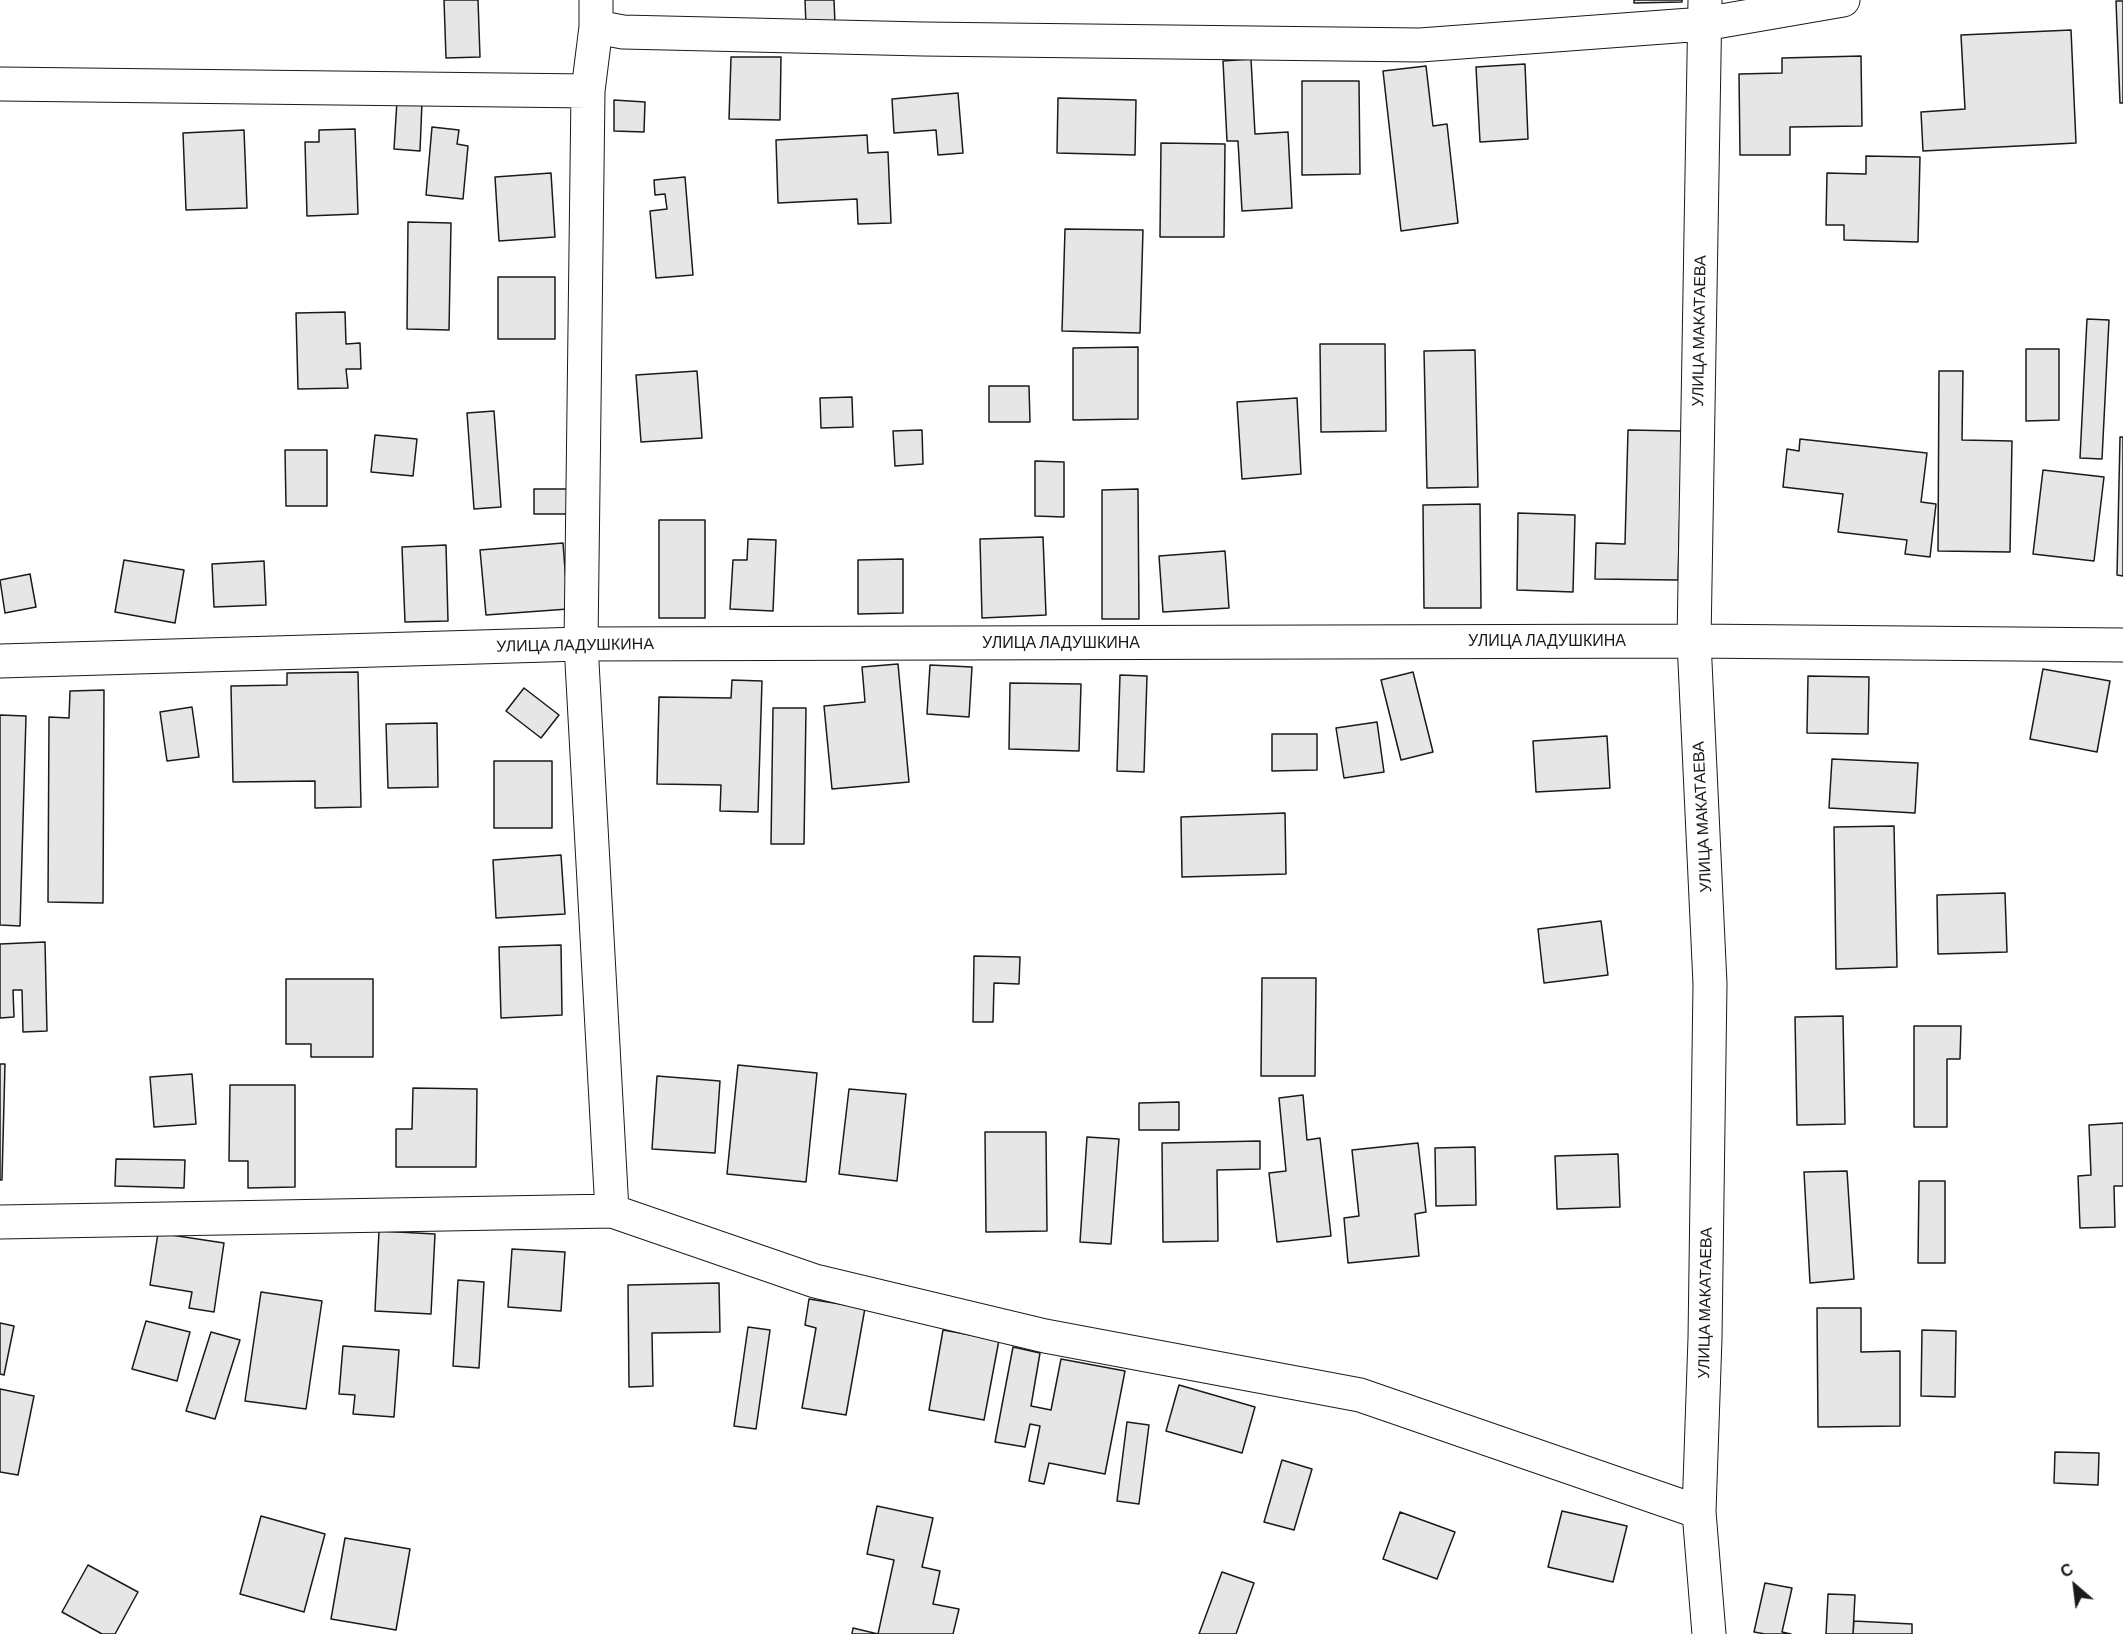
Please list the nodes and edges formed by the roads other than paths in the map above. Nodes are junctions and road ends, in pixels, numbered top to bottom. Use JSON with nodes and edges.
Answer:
{"nodes":[{"id":1,"x":1843,"y":0,"type":"edge"},
{"id":2,"x":1705,"y":12,"type":"edge"},
{"id":3,"x":596,"y":14,"type":"edge"},
{"id":4,"x":0,"y":84,"type":"edge"},
{"id":5,"x":588,"y":91,"type":"junction"},
{"id":6,"x":1694,"y":640,"type":"junction"},
{"id":7,"x":581,"y":644,"type":"junction"},
{"id":8,"x":2123,"y":645,"type":"edge"},
{"id":9,"x":0,"y":661,"type":"edge"},
{"id":10,"x":612,"y":1211,"type":"junction"},
{"id":11,"x":0,"y":1222,"type":"edge"},
{"id":12,"x":1699,"y":1512,"type":"junction"},
{"id":13,"x":1709,"y":1634,"type":"edge"}],
"edges":[{"from":1,"to":2,"type":"street"},
{"from":2,"to":3,"type":"street"},
{"from":2,"to":6,"type":"street","name":"УЛИЦА МАКАТАЕВА"},
{"from":3,"to":5,"type":"street"},
{"from":4,"to":5,"type":"street"},
{"from":5,"to":7,"type":"street"},
{"from":6,"to":7,"type":"street","name":"УЛИЦА ЛАДУШКИНА"},
{"from":6,"to":8,"type":"street","name":"УЛИЦА ЛАДУШКИНА"},
{"from":6,"to":12,"type":"street","name":"УЛИЦА МАКАТАЕВА"},
{"from":7,"to":9,"type":"street","name":"УЛИЦА ЛАДУШКИНА"},
{"from":7,"to":10,"type":"street"},
{"from":10,"to":11,"type":"street"},
{"from":10,"to":12,"type":"street"},
{"from":12,"to":13,"type":"street","name":"УЛИЦА МАКАТАЕВА"}]}
